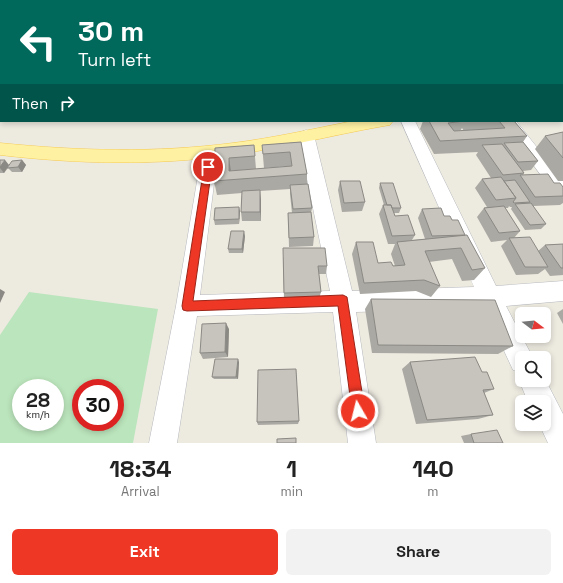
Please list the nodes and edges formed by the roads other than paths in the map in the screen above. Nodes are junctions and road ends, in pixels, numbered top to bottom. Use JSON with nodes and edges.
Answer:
{"nodes":[{"id":1,"x":378,"y":122,"type":"edge"},
{"id":2,"x":408,"y":122,"type":"edge"},
{"id":3,"x":509,"y":122,"type":"edge"},
{"id":4,"x":306,"y":135,"type":"junction"},
{"id":5,"x":0,"y":148,"type":"edge"},
{"id":6,"x":210,"y":152,"type":"junction"},
{"id":7,"x":563,"y":192,"type":"edge"},
{"id":8,"x":563,"y":291,"type":"edge"},
{"id":9,"x":490,"y":297,"type":"junction"},
{"id":10,"x":343,"y":300,"type":"junction"},
{"id":11,"x":187,"y":306,"type":"junction"},
{"id":12,"x":517,"y":351,"type":"edge"},
{"id":13,"x":551,"y":419,"type":"edge"},
{"id":14,"x":163,"y":443,"type":"edge"},
{"id":15,"x":362,"y":443,"type":"edge"},
{"id":16,"x":563,"y":443,"type":"edge"}],
"edges":[{"from":1,"to":4,"type":"main road"},
{"from":2,"to":9,"type":"street"},
{"from":3,"to":7,"type":"street"},
{"from":4,"to":6,"type":"main road"},
{"from":4,"to":10,"type":"street"},
{"from":5,"to":6,"type":"main road"},
{"from":6,"to":11,"type":"street"},
{"from":8,"to":9,"type":"street"},
{"from":9,"to":10,"type":"street"},
{"from":9,"to":12,"type":"street"},
{"from":10,"to":11,"type":"street"},
{"from":10,"to":15,"type":"street"},
{"from":11,"to":14,"type":"street"},
{"from":13,"to":16,"type":"street"}]}
